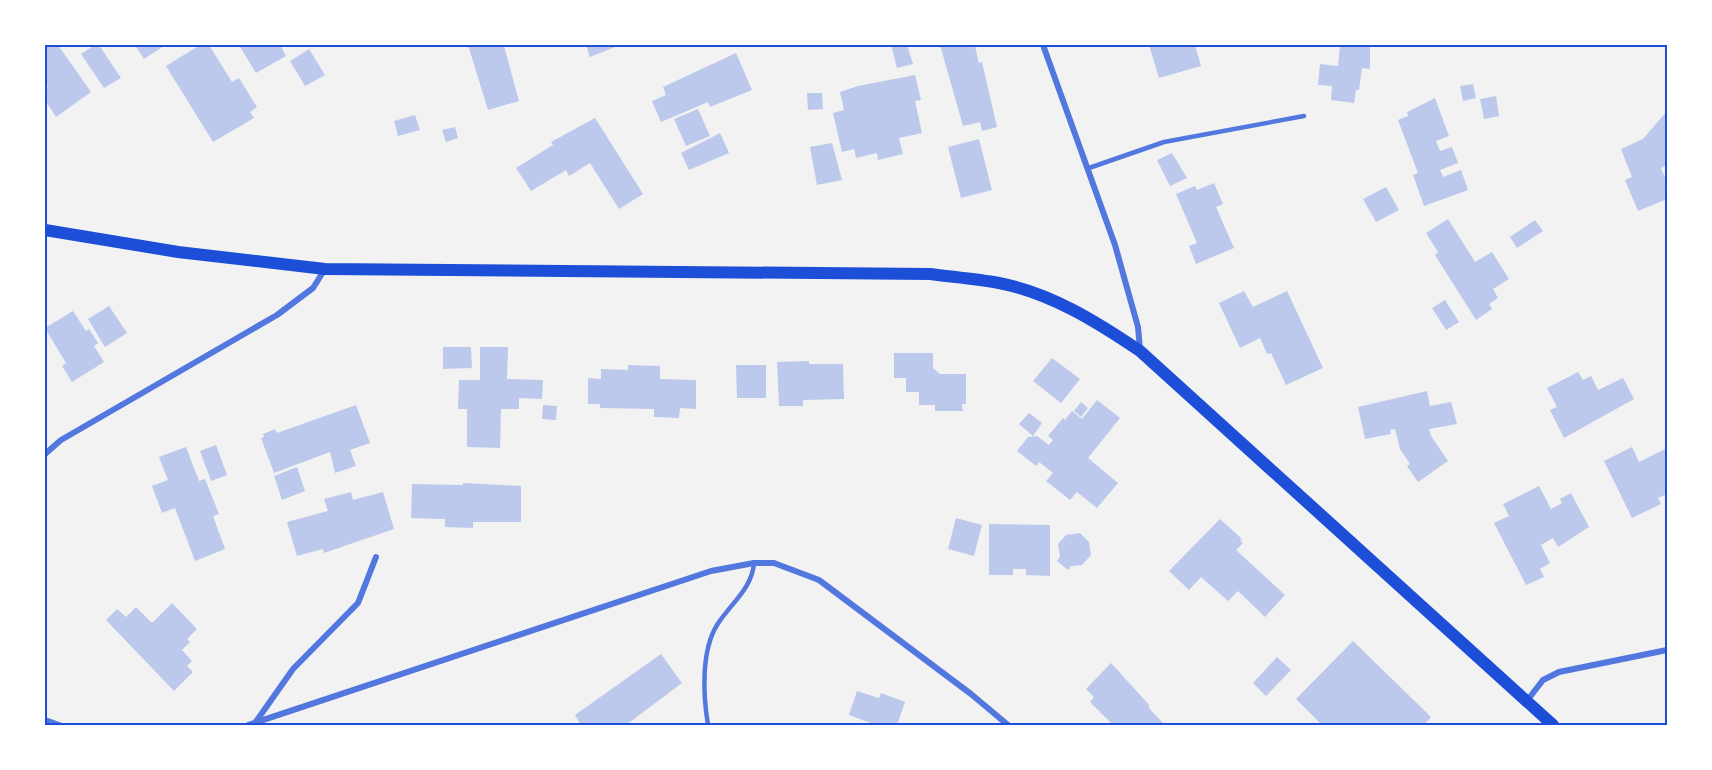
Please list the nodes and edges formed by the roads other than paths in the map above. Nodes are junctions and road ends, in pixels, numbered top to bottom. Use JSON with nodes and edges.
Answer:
{"nodes":[{"id":1,"x":1043,"y":45,"type":"edge"},
{"id":2,"x":1304,"y":116,"type":"dead end"},
{"id":3,"x":1089,"y":168,"type":"junction"},
{"id":4,"x":45,"y":230,"type":"edge"},
{"id":5,"x":325,"y":269,"type":"junction"},
{"id":6,"x":1140,"y":351,"type":"junction"},
{"id":7,"x":45,"y":454,"type":"edge"},
{"id":8,"x":376,"y":557,"type":"dead end"},
{"id":9,"x":754,"y":563,"type":"junction"},
{"id":10,"x":1667,"y":650,"type":"edge"},
{"id":11,"x":1526,"y":703,"type":"junction"},
{"id":12,"x":45,"y":720,"type":"edge"},
{"id":13,"x":251,"y":724,"type":"edge"},
{"id":14,"x":59,"y":725,"type":"edge"},
{"id":15,"x":708,"y":725,"type":"edge"},
{"id":16,"x":1008,"y":725,"type":"edge"},
{"id":17,"x":1553,"y":725,"type":"edge"}],
"edges":[{"from":1,"to":3,"type":"street"},
{"from":2,"to":3,"type":"lane"},
{"from":3,"to":6,"type":"street"},
{"from":4,"to":5,"type":"main road"},
{"from":5,"to":6,"type":"main road"},
{"from":5,"to":7,"type":"street"},
{"from":6,"to":11,"type":"main road"},
{"from":8,"to":13,"type":"street"},
{"from":9,"to":13,"type":"street"},
{"from":9,"to":15,"type":"lane"},
{"from":9,"to":16,"type":"street"},
{"from":10,"to":11,"type":"street"},
{"from":11,"to":17,"type":"main road"},
{"from":12,"to":14,"type":"street"}]}
